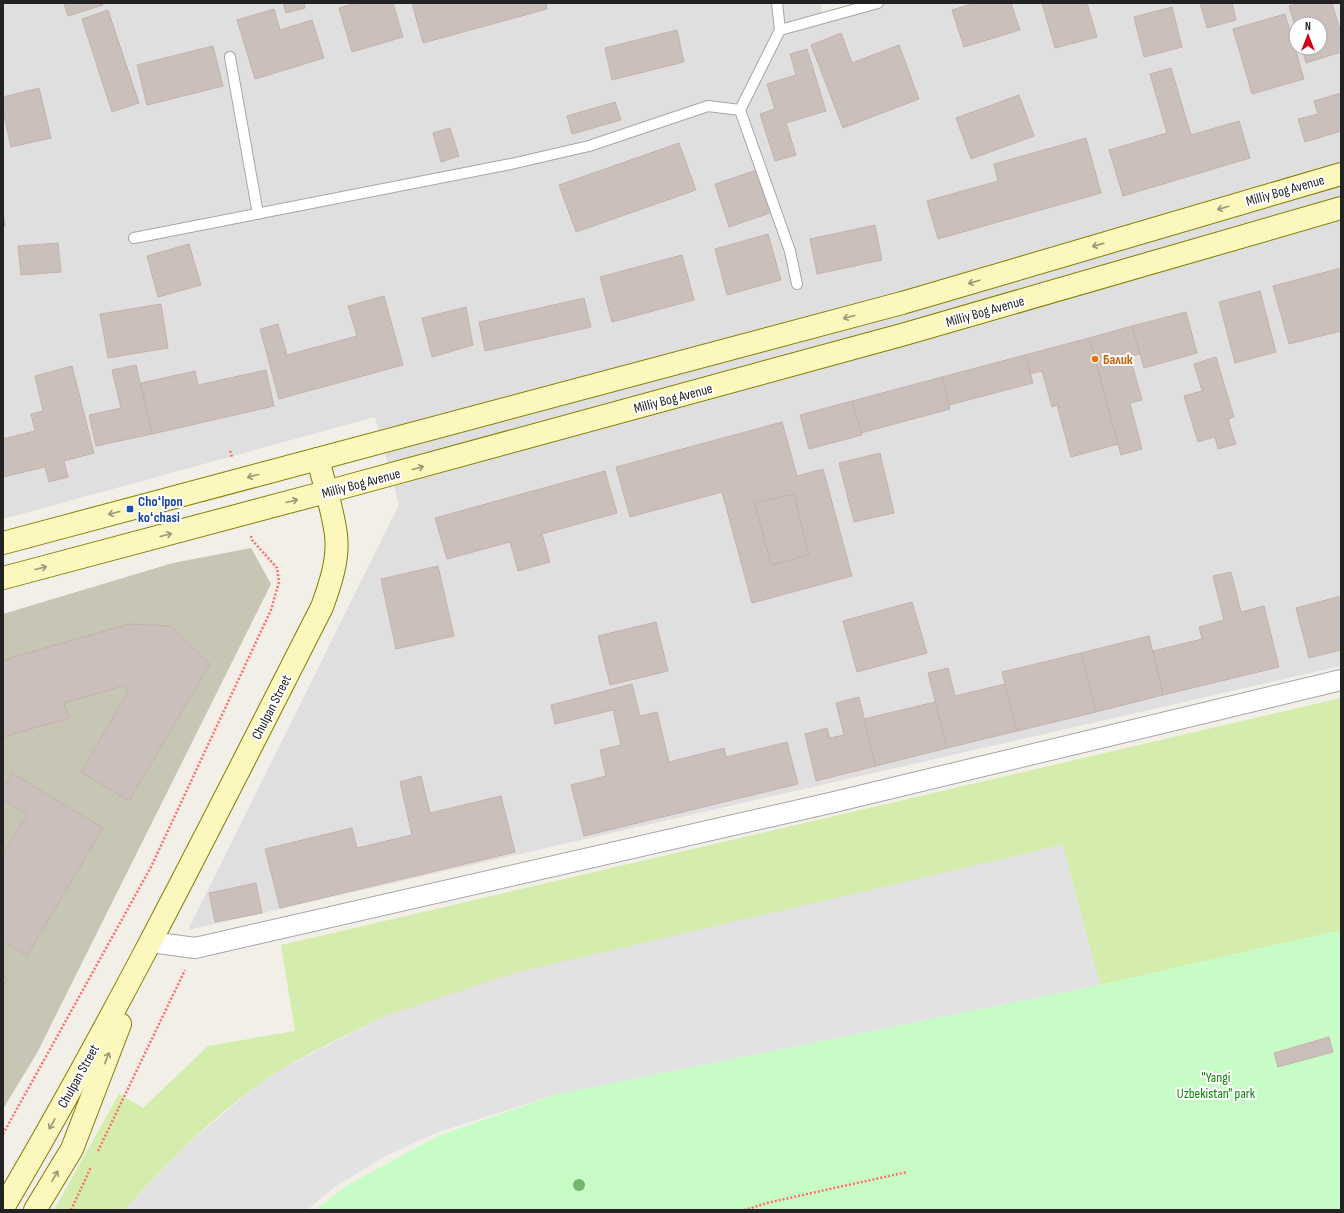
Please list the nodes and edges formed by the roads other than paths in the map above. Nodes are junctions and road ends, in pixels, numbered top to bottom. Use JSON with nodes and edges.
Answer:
{"nodes":[{"id":1,"x":776,"y":3,"type":"edge"},
{"id":2,"x":878,"y":3,"type":"edge"},
{"id":3,"x":780,"y":30,"type":"junction"},
{"id":4,"x":230,"y":57,"type":"dead end"},
{"id":5,"x":740,"y":110,"type":"junction"},
{"id":6,"x":1341,"y":174,"type":"edge"},
{"id":7,"x":1341,"y":208,"type":"edge"},
{"id":8,"x":258,"y":214,"type":"junction"},
{"id":9,"x":134,"y":238,"type":"dead end"},
{"id":10,"x":797,"y":284,"type":"dead end"},
{"id":11,"x":318,"y":459,"type":"junction"},
{"id":12,"x":326,"y":492,"type":"junction"},
{"id":13,"x":3,"y":543,"type":"edge"},
{"id":14,"x":3,"y":578,"type":"edge"},
{"id":15,"x":1341,"y":680,"type":"edge"},
{"id":16,"x":151,"y":942,"type":"junction"},
{"id":17,"x":3,"y":1208,"type":"edge"},
{"id":18,"x":35,"y":1210,"type":"edge"}],
"edges":[{"from":1,"to":3,"type":"lane"},
{"from":2,"to":3,"type":"lane"},
{"from":3,"to":5,"type":"lane"},
{"from":4,"to":8,"type":"lane"},
{"from":5,"to":8,"type":"lane"},
{"from":5,"to":10,"type":"lane"},
{"from":6,"to":11,"type":"main road","name":"Milliy Bog Avenue","one_way":true},
{"from":12,"to":7,"type":"main road","name":"Milliy Bog Avenue","one_way":true},
{"from":8,"to":9,"type":"lane"},
{"from":11,"to":12,"type":"main road","name":"Chulpan Street"},
{"from":11,"to":13,"type":"main road","name":"Milliy Bog Avenue","one_way":true},
{"from":14,"to":12,"type":"main road","name":"Milliy Bog Avenue","one_way":true},
{"from":12,"to":16,"type":"main road","name":"Chulpan Street"},
{"from":15,"to":16,"type":"street"},
{"from":16,"to":17,"type":"main road","name":"Chulpan Street","one_way":true},
{"from":18,"to":16,"type":"main road","name":"Chulpan Street","one_way":true}]}
